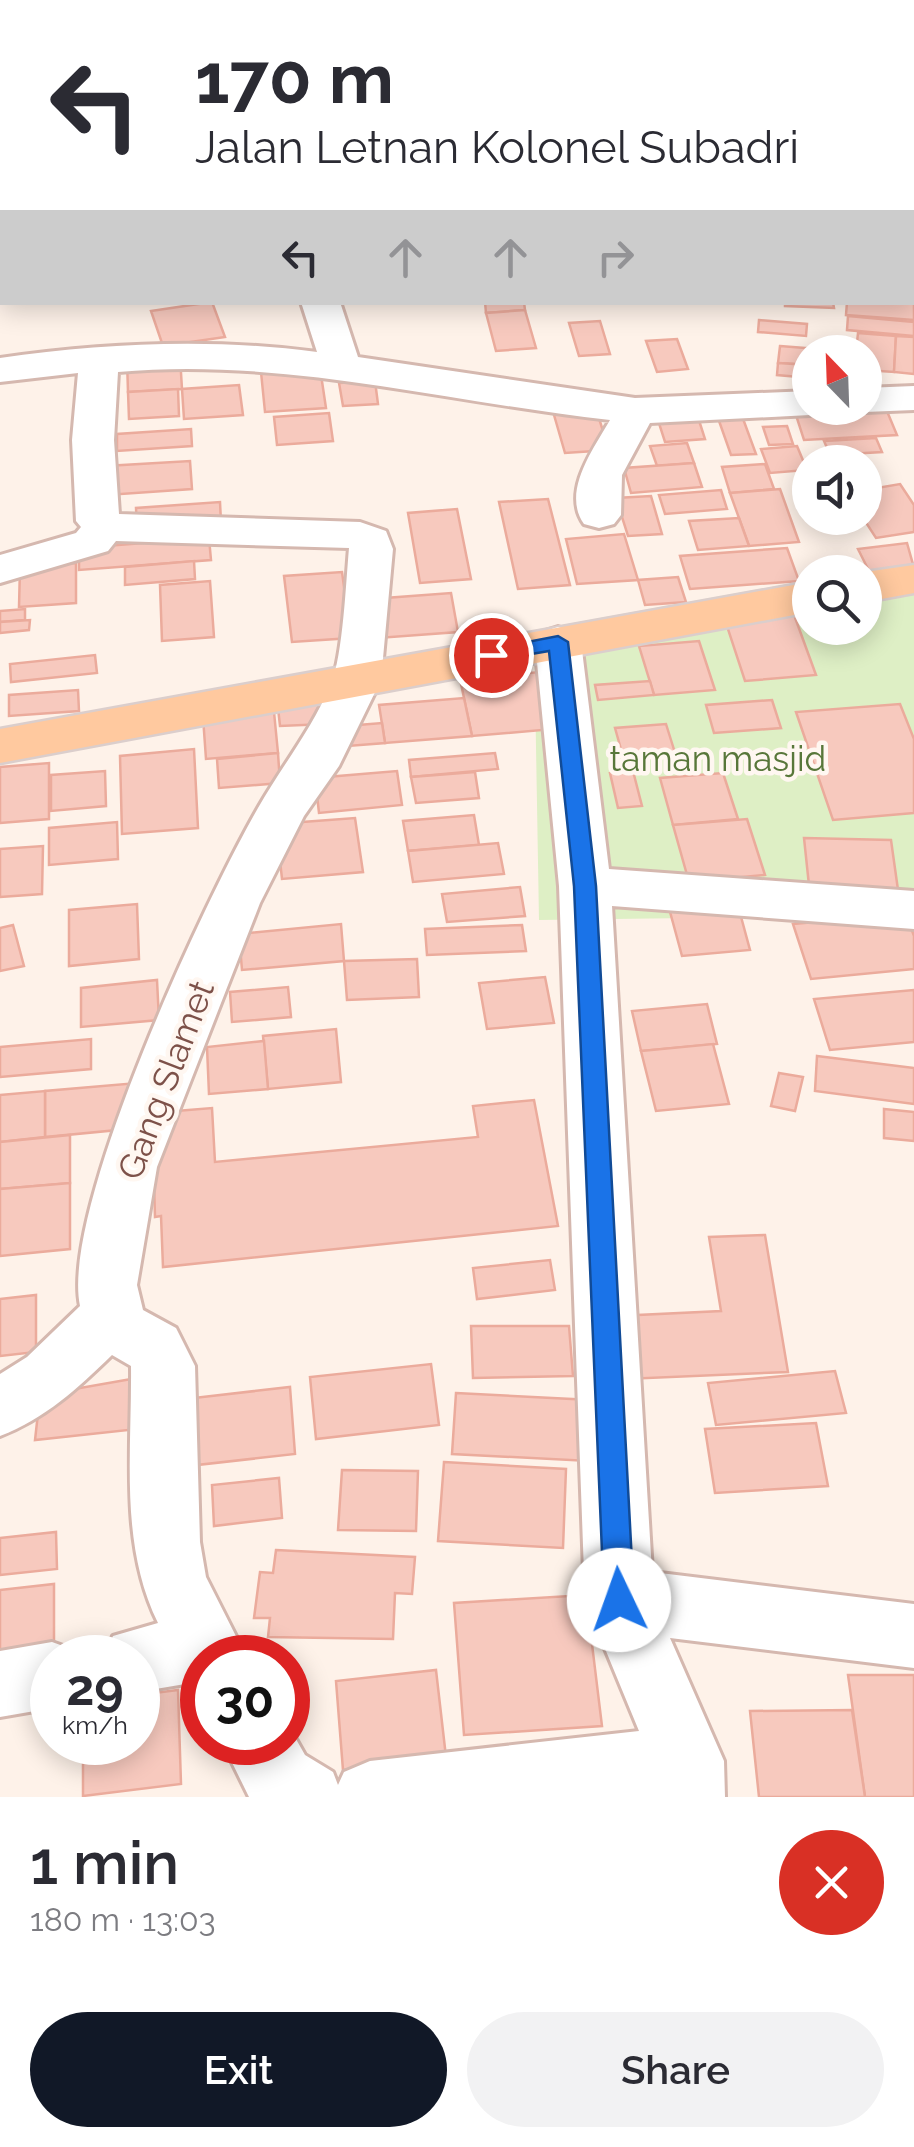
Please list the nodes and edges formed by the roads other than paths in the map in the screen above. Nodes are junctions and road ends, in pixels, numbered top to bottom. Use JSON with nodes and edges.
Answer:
{"nodes":[{"id":1,"x":321,"y":305,"type":"edge"},
{"id":2,"x":99,"y":362,"type":"junction"},
{"id":3,"x":340,"y":365,"type":"junction"},
{"id":4,"x":0,"y":370,"type":"edge"},
{"id":5,"x":914,"y":398,"type":"edge"},
{"id":6,"x":882,"y":399,"type":"edge"},
{"id":7,"x":792,"y":403,"type":"edge"},
{"id":8,"x":636,"y":410,"type":"junction"},
{"id":9,"x":599,"y":515,"type":"dead end"},
{"id":10,"x":104,"y":527,"type":"junction"},
{"id":11,"x":0,"y":569,"type":"edge"},
{"id":12,"x":914,"y":579,"type":"edge"},
{"id":13,"x":882,"y":585,"type":"edge"},
{"id":14,"x":792,"y":600,"type":"edge"},
{"id":15,"x":558,"y":642,"type":"junction"},
{"id":16,"x":356,"y":680,"type":"junction"},
{"id":17,"x":0,"y":746,"type":"edge"},
{"id":18,"x":585,"y":886,"type":"junction"},
{"id":19,"x":914,"y":910,"type":"edge"},
{"id":20,"x":110,"y":1316,"type":"junction"},
{"id":21,"x":0,"y":1408,"type":"edge"},
{"id":22,"x":619,"y":1600,"type":"junction"},
{"id":23,"x":201,"y":1635,"type":"edge"},
{"id":24,"x":914,"y":1636,"type":"edge"},
{"id":25,"x":30,"y":1679,"type":"edge"},
{"id":26,"x":0,"y":1684,"type":"edge"},
{"id":27,"x":271,"y":1765,"type":"edge"},
{"id":28,"x":688,"y":1779,"type":"edge"},
{"id":29,"x":307,"y":1797,"type":"edge"},
{"id":30,"x":370,"y":1797,"type":"edge"}],
"edges":[{"from":1,"to":3,"type":"street"},
{"from":2,"to":3,"type":"street"},
{"from":2,"to":4,"type":"street"},
{"from":2,"to":10,"type":"street"},
{"from":3,"to":8,"type":"street"},
{"from":5,"to":6,"type":"street"},
{"from":7,"to":8,"type":"street"},
{"from":8,"to":9,"type":"street"},
{"from":10,"to":11,"type":"street"},
{"from":10,"to":16,"type":"street"},
{"from":12,"to":13,"type":"main road"},
{"from":14,"to":15,"type":"main road"},
{"from":15,"to":16,"type":"main road"},
{"from":15,"to":18,"type":"street"},
{"from":16,"to":17,"type":"main road"},
{"from":16,"to":20,"type":"street","name":"Gang Slamet"},
{"from":18,"to":19,"type":"street"},
{"from":18,"to":22,"type":"street"},
{"from":20,"to":21,"type":"street"},
{"from":20,"to":23,"type":"street"},
{"from":22,"to":24,"type":"street"},
{"from":22,"to":28,"type":"street"},
{"from":25,"to":26,"type":"street"},
{"from":27,"to":29,"type":"street"},
{"from":28,"to":30,"type":"street"}]}
